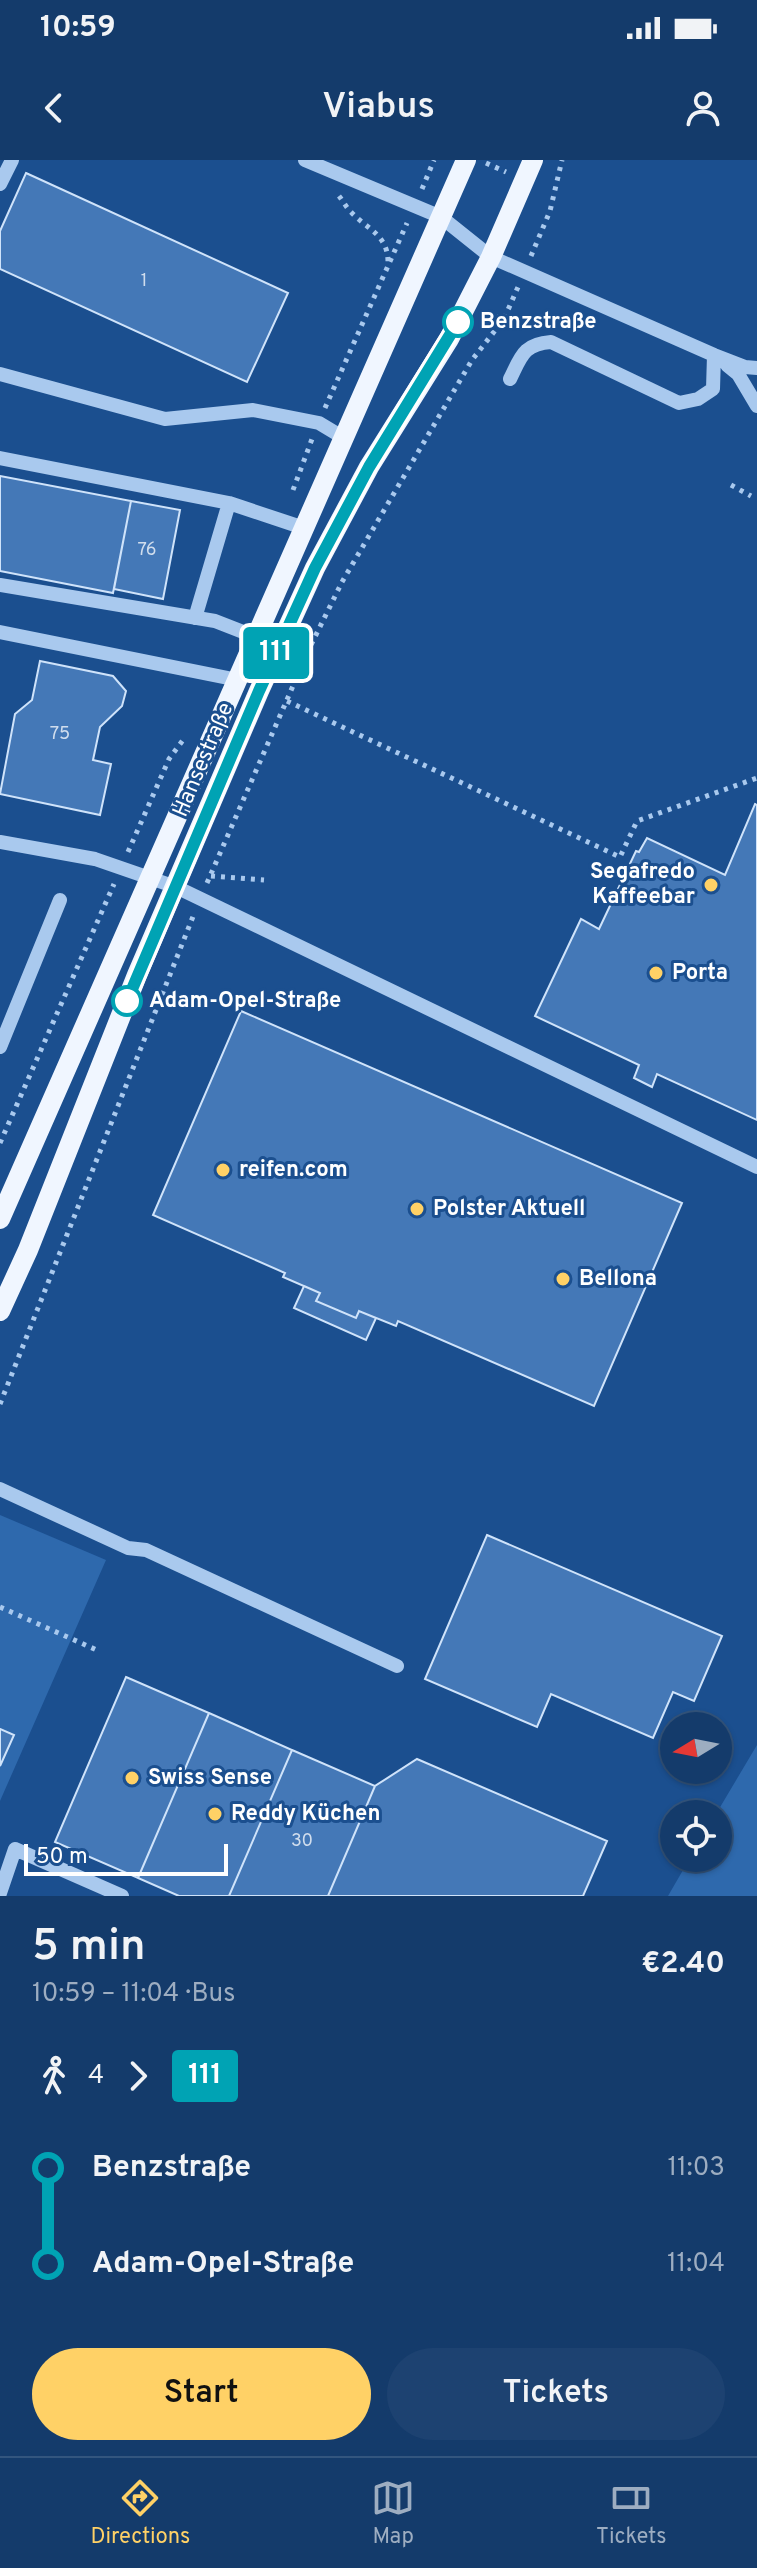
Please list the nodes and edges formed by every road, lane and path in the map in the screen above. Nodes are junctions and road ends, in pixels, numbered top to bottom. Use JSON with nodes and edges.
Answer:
{"nodes":[{"id":1,"x":12,"y":160,"type":"edge"},
{"id":2,"x":434,"y":160,"type":"edge"},
{"id":3,"x":466,"y":160,"type":"edge"},
{"id":4,"x":533,"y":160,"type":"edge"},
{"id":5,"x":562,"y":160,"type":"edge"},
{"id":6,"x":310,"y":162,"type":"edge"},
{"id":7,"x":0,"y":184,"type":"edge"},
{"id":8,"x":415,"y":205,"type":"junction"},
{"id":9,"x":441,"y":217,"type":"junction"},
{"id":10,"x":491,"y":257,"type":"junction"},
{"id":11,"x":388,"y":266,"type":"junction"},
{"id":12,"x":525,"y":272,"type":"junction"},
{"id":13,"x":714,"y":355,"type":"junction"},
{"id":14,"x":757,"y":368,"type":"edge"},
{"id":15,"x":0,"y":374,"type":"edge"},
{"id":16,"x":510,"y":379,"type":"dead end"},
{"id":17,"x":757,"y":406,"type":"edge"},
{"id":18,"x":319,"y":423,"type":"junction"},
{"id":19,"x":344,"y":438,"type":"junction"},
{"id":20,"x":0,"y":458,"type":"edge"},
{"id":21,"x":731,"y":485,"type":"dead end"},
{"id":22,"x":751,"y":496,"type":"dead end"},
{"id":23,"x":229,"y":503,"type":"junction"},
{"id":24,"x":283,"y":520,"type":"junction"},
{"id":25,"x":304,"y":528,"type":"junction"},
{"id":26,"x":0,"y":585,"type":"edge"},
{"id":27,"x":195,"y":618,"type":"junction"},
{"id":28,"x":0,"y":632,"type":"edge"},
{"id":29,"x":256,"y":637,"type":"junction"},
{"id":30,"x":238,"y":680,"type":"junction"},
{"id":31,"x":287,"y":701,"type":"junction"},
{"id":32,"x":191,"y":729,"type":"dead end"},
{"id":33,"x":757,"y":778,"type":"edge"},
{"id":34,"x":0,"y":842,"type":"edge"},
{"id":35,"x":122,"y":867,"type":"junction"},
{"id":36,"x":151,"y":876,"type":"junction"},
{"id":37,"x":211,"y":876,"type":"junction"},
{"id":38,"x":264,"y":880,"type":"dead end"},
{"id":39,"x":176,"y":887,"type":"junction"},
{"id":40,"x":201,"y":898,"type":"junction"},
{"id":41,"x":60,"y":900,"type":"dead end"},
{"id":42,"x":0,"y":1047,"type":"edge"},
{"id":43,"x":0,"y":1143,"type":"edge"},
{"id":44,"x":757,"y":1167,"type":"edge"},
{"id":45,"x":0,"y":1219,"type":"edge"},
{"id":46,"x":8,"y":1273,"type":"edge"},
{"id":47,"x":0,"y":1311,"type":"edge"},
{"id":48,"x":0,"y":1404,"type":"edge"},
{"id":49,"x":0,"y":1489,"type":"edge"},
{"id":50,"x":0,"y":1607,"type":"edge"},
{"id":51,"x":99,"y":1651,"type":"dead end"},
{"id":52,"x":397,"y":1666,"type":"dead end"},
{"id":53,"x":0,"y":1893,"type":"edge"},
{"id":54,"x":122,"y":1896,"type":"edge"}],
"edges":[{"from":1,"to":7,"type":"street"},
{"from":2,"to":8,"type":"path"},
{"from":3,"to":9,"type":"main road","name":"Hansestraße"},
{"from":4,"to":10,"type":"main road","name":"Hansestraße"},
{"from":5,"to":12,"type":"path"},
{"from":6,"to":8,"type":"street"},
{"from":6,"to":11,"type":"path"},
{"from":8,"to":9,"type":"street"},
{"from":8,"to":11,"type":"path"},
{"from":9,"to":10,"type":"street"},
{"from":9,"to":19,"type":"main road","name":"Hansestraße"},
{"from":10,"to":12,"type":"street"},
{"from":10,"to":39,"type":"main road","name":"Hansestraße"},
{"from":11,"to":18,"type":"path"},
{"from":12,"to":13,"type":"street"},
{"from":12,"to":31,"type":"path"},
{"from":13,"to":14,"type":"street"},
{"from":13,"to":16,"type":"street"},
{"from":13,"to":17,"type":"street"},
{"from":15,"to":18,"type":"street"},
{"from":18,"to":19,"type":"street"},
{"from":18,"to":24,"type":"path"},
{"from":19,"to":25,"type":"main road","name":"Hansestraße"},
{"from":20,"to":23,"type":"street"},
{"from":21,"to":22,"type":"path"},
{"from":23,"to":24,"type":"street"},
{"from":23,"to":27,"type":"street"},
{"from":24,"to":25,"type":"street"},
{"from":25,"to":29,"type":"main road","name":"Hansestraße"},
{"from":26,"to":27,"type":"street"},
{"from":27,"to":29,"type":"street"},
{"from":28,"to":30,"type":"street"},
{"from":29,"to":30,"type":"main road","name":"Hansestraße"},
{"from":30,"to":36,"type":"main road","name":"Hansestraße"},
{"from":31,"to":33,"type":"path"},
{"from":31,"to":37,"type":"path"},
{"from":32,"to":35,"type":"path"},
{"from":34,"to":35,"type":"street"},
{"from":35,"to":36,"type":"street"},
{"from":35,"to":43,"type":"path"},
{"from":36,"to":39,"type":"street"},
{"from":36,"to":45,"type":"main road","name":"Hansestraße"},
{"from":37,"to":38,"type":"path"},
{"from":37,"to":40,"type":"path"},
{"from":39,"to":40,"type":"street"},
{"from":39,"to":46,"type":"main road","name":"Hansestraße"},
{"from":40,"to":44,"type":"street"},
{"from":40,"to":48,"type":"path"},
{"from":41,"to":42,"type":"street"},
{"from":46,"to":47,"type":"main road","name":"Hansestraße"},
{"from":49,"to":52,"type":"street"},
{"from":50,"to":51,"type":"path"},
{"from":53,"to":54,"type":"street"}]}
